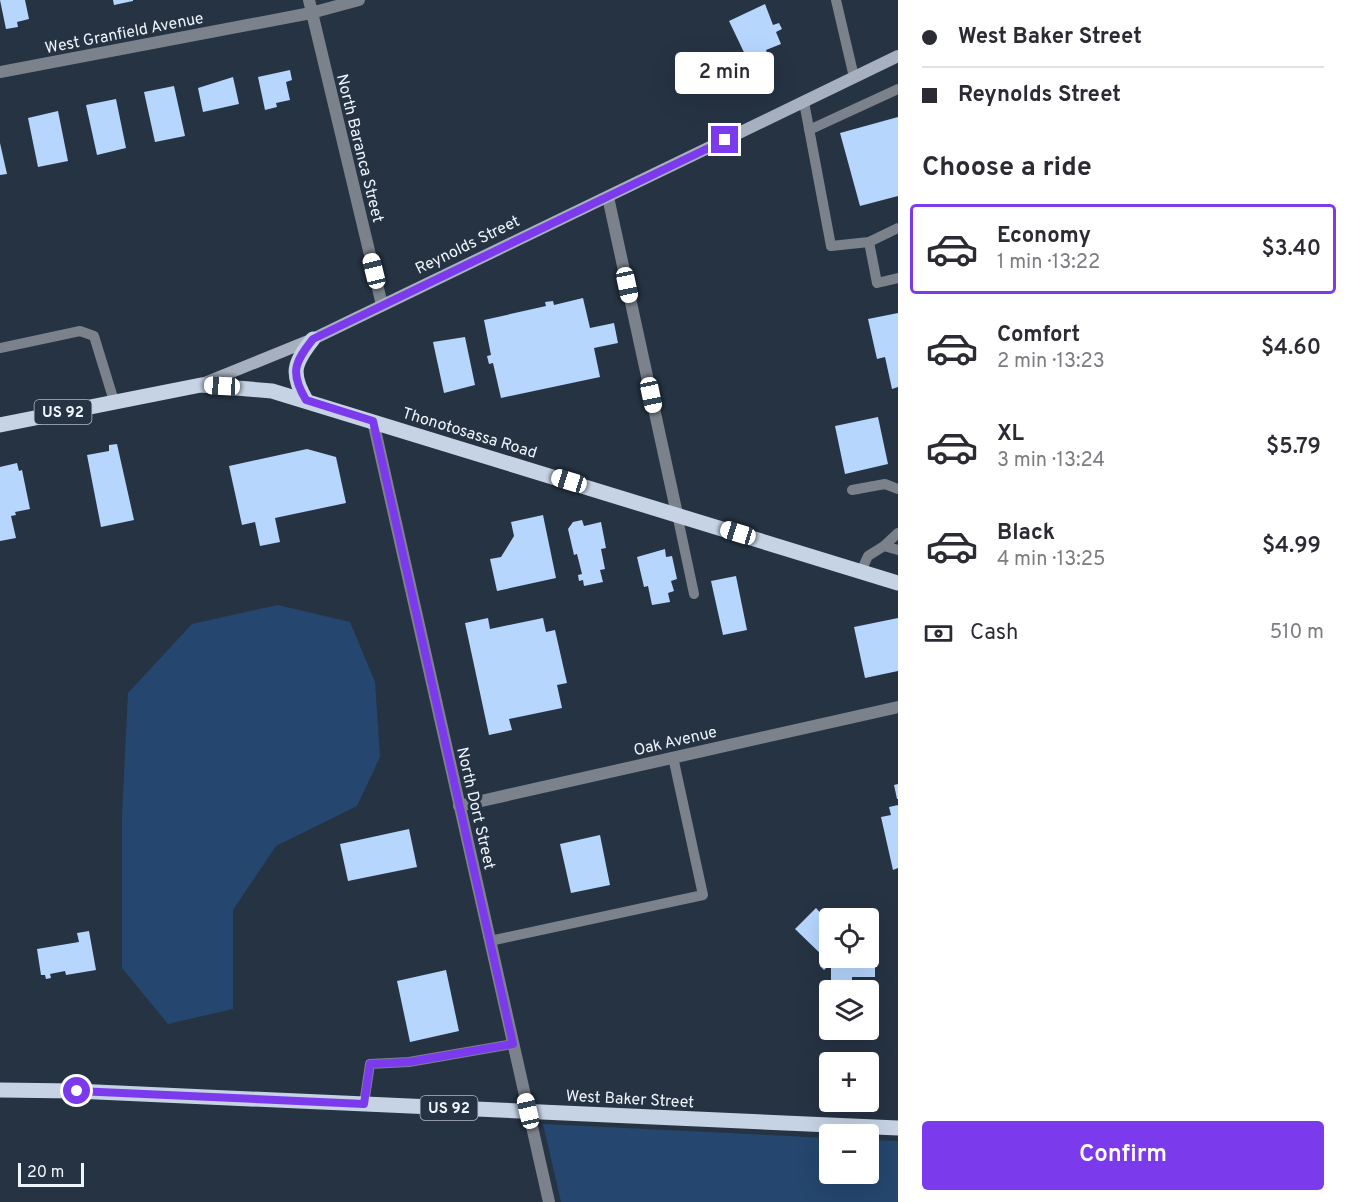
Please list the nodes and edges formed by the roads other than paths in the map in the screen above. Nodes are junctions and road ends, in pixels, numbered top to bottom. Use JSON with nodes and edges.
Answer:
{"nodes":[{"id":1,"x":359,"y":0,"type":"edge"},
{"id":2,"x":836,"y":0,"type":"edge"},
{"id":3,"x":310,"y":6,"type":"edge"},
{"id":4,"x":898,"y":56,"type":"edge"},
{"id":5,"x":0,"y":72,"type":"edge"},
{"id":6,"x":854,"y":77,"type":"junction"},
{"id":7,"x":898,"y":89,"type":"edge"},
{"id":8,"x":804,"y":102,"type":"junction"},
{"id":9,"x":809,"y":130,"type":"junction"},
{"id":10,"x":608,"y":197,"type":"junction"},
{"id":11,"x":898,"y":228,"type":"edge"},
{"id":12,"x":869,"y":242,"type":"junction"},
{"id":13,"x":898,"y":278,"type":"edge"},
{"id":14,"x":382,"y":305,"type":"junction"},
{"id":15,"x":313,"y":339,"type":"junction"},
{"id":16,"x":0,"y":348,"type":"edge"},
{"id":17,"x":201,"y":385,"type":"junction"},
{"id":18,"x":306,"y":400,"type":"junction"},
{"id":19,"x":114,"y":401,"type":"junction"},
{"id":20,"x":373,"y":421,"type":"junction"},
{"id":21,"x":0,"y":425,"type":"edge"},
{"id":22,"x":898,"y":489,"type":"edge"},
{"id":23,"x":852,"y":490,"type":"dead end"},
{"id":24,"x":677,"y":514,"type":"junction"},
{"id":25,"x":898,"y":533,"type":"edge"},
{"id":26,"x":884,"y":546,"type":"junction"},
{"id":27,"x":898,"y":550,"type":"edge"},
{"id":28,"x":861,"y":572,"type":"junction"},
{"id":29,"x":898,"y":583,"type":"edge"},
{"id":30,"x":693,"y":594,"type":"dead end"},
{"id":31,"x":898,"y":707,"type":"edge"},
{"id":32,"x":673,"y":758,"type":"junction"},
{"id":33,"x":459,"y":806,"type":"junction"},
{"id":34,"x":490,"y":941,"type":"junction"},
{"id":35,"x":513,"y":1044,"type":"junction"},
{"id":36,"x":0,"y":1090,"type":"edge"},
{"id":37,"x":364,"y":1104,"type":"junction"},
{"id":38,"x":528,"y":1111,"type":"junction"},
{"id":39,"x":898,"y":1128,"type":"edge"},
{"id":40,"x":549,"y":1202,"type":"edge"}],
"edges":[{"from":1,"to":3,"type":"street","name":"West Granfield Avenue"},
{"from":2,"to":6,"type":"lane"},
{"from":3,"to":5,"type":"street","name":"West Granfield Avenue"},
{"from":3,"to":14,"type":"street","name":"North Baranca Street"},
{"from":4,"to":6,"type":"main road","name":"Reynolds Street"},
{"from":6,"to":8,"type":"main road","name":"Reynolds Street"},
{"from":7,"to":9,"type":"lane"},
{"from":8,"to":9,"type":"lane"},
{"from":8,"to":10,"type":"main road","name":"Reynolds Street"},
{"from":9,"to":12,"type":"lane"},
{"from":10,"to":14,"type":"main road","name":"Reynolds Street"},
{"from":10,"to":24,"type":"street"},
{"from":11,"to":12,"type":"lane"},
{"from":12,"to":13,"type":"lane"},
{"from":14,"to":15,"type":"main road","name":"Reynolds Street"},
{"from":15,"to":17,"type":"main road","name":"Reynolds Street"},
{"from":15,"to":18,"type":"main road"},
{"from":16,"to":19,"type":"lane"},
{"from":17,"to":18,"type":"main road","name":"Thonotosassa Road","number":"US 92"},
{"from":17,"to":19,"type":"main road","name":"Reynolds Street","number":"US 92"},
{"from":18,"to":20,"type":"main road","name":"Thonotosassa Road","number":"US 92"},
{"from":19,"to":21,"type":"main road","name":"Reynolds Street","number":"US 92"},
{"from":20,"to":24,"type":"main road","name":"Thonotosassa Road","number":"US 92"},
{"from":20,"to":33,"type":"street","name":"North Dort Street"},
{"from":22,"to":23,"type":"lane"},
{"from":24,"to":28,"type":"main road","name":"Thonotosassa Road","number":"US 92"},
{"from":24,"to":30,"type":"lane"},
{"from":25,"to":26,"type":"lane"},
{"from":26,"to":27,"type":"lane"},
{"from":26,"to":28,"type":"lane"},
{"from":28,"to":29,"type":"main road","name":"Thonotosassa Road","number":"US 92"},
{"from":31,"to":32,"type":"street","name":"Oak Avenue"},
{"from":32,"to":33,"type":"street","name":"Oak Avenue"},
{"from":32,"to":34,"type":"lane"},
{"from":33,"to":34,"type":"street","name":"North Dort Street"},
{"from":34,"to":35,"type":"street","name":"North Dort Street"},
{"from":35,"to":37,"type":"lane"},
{"from":35,"to":38,"type":"street","name":"North Dort Street"},
{"from":36,"to":37,"type":"main road","name":"West Baker Street","number":"US 92"},
{"from":37,"to":38,"type":"main road","name":"West Baker Street","number":"US 92"},
{"from":38,"to":39,"type":"main road","name":"West Baker Street","number":"US 92"},
{"from":38,"to":40,"type":"street","name":"North Dort Street"}]}
